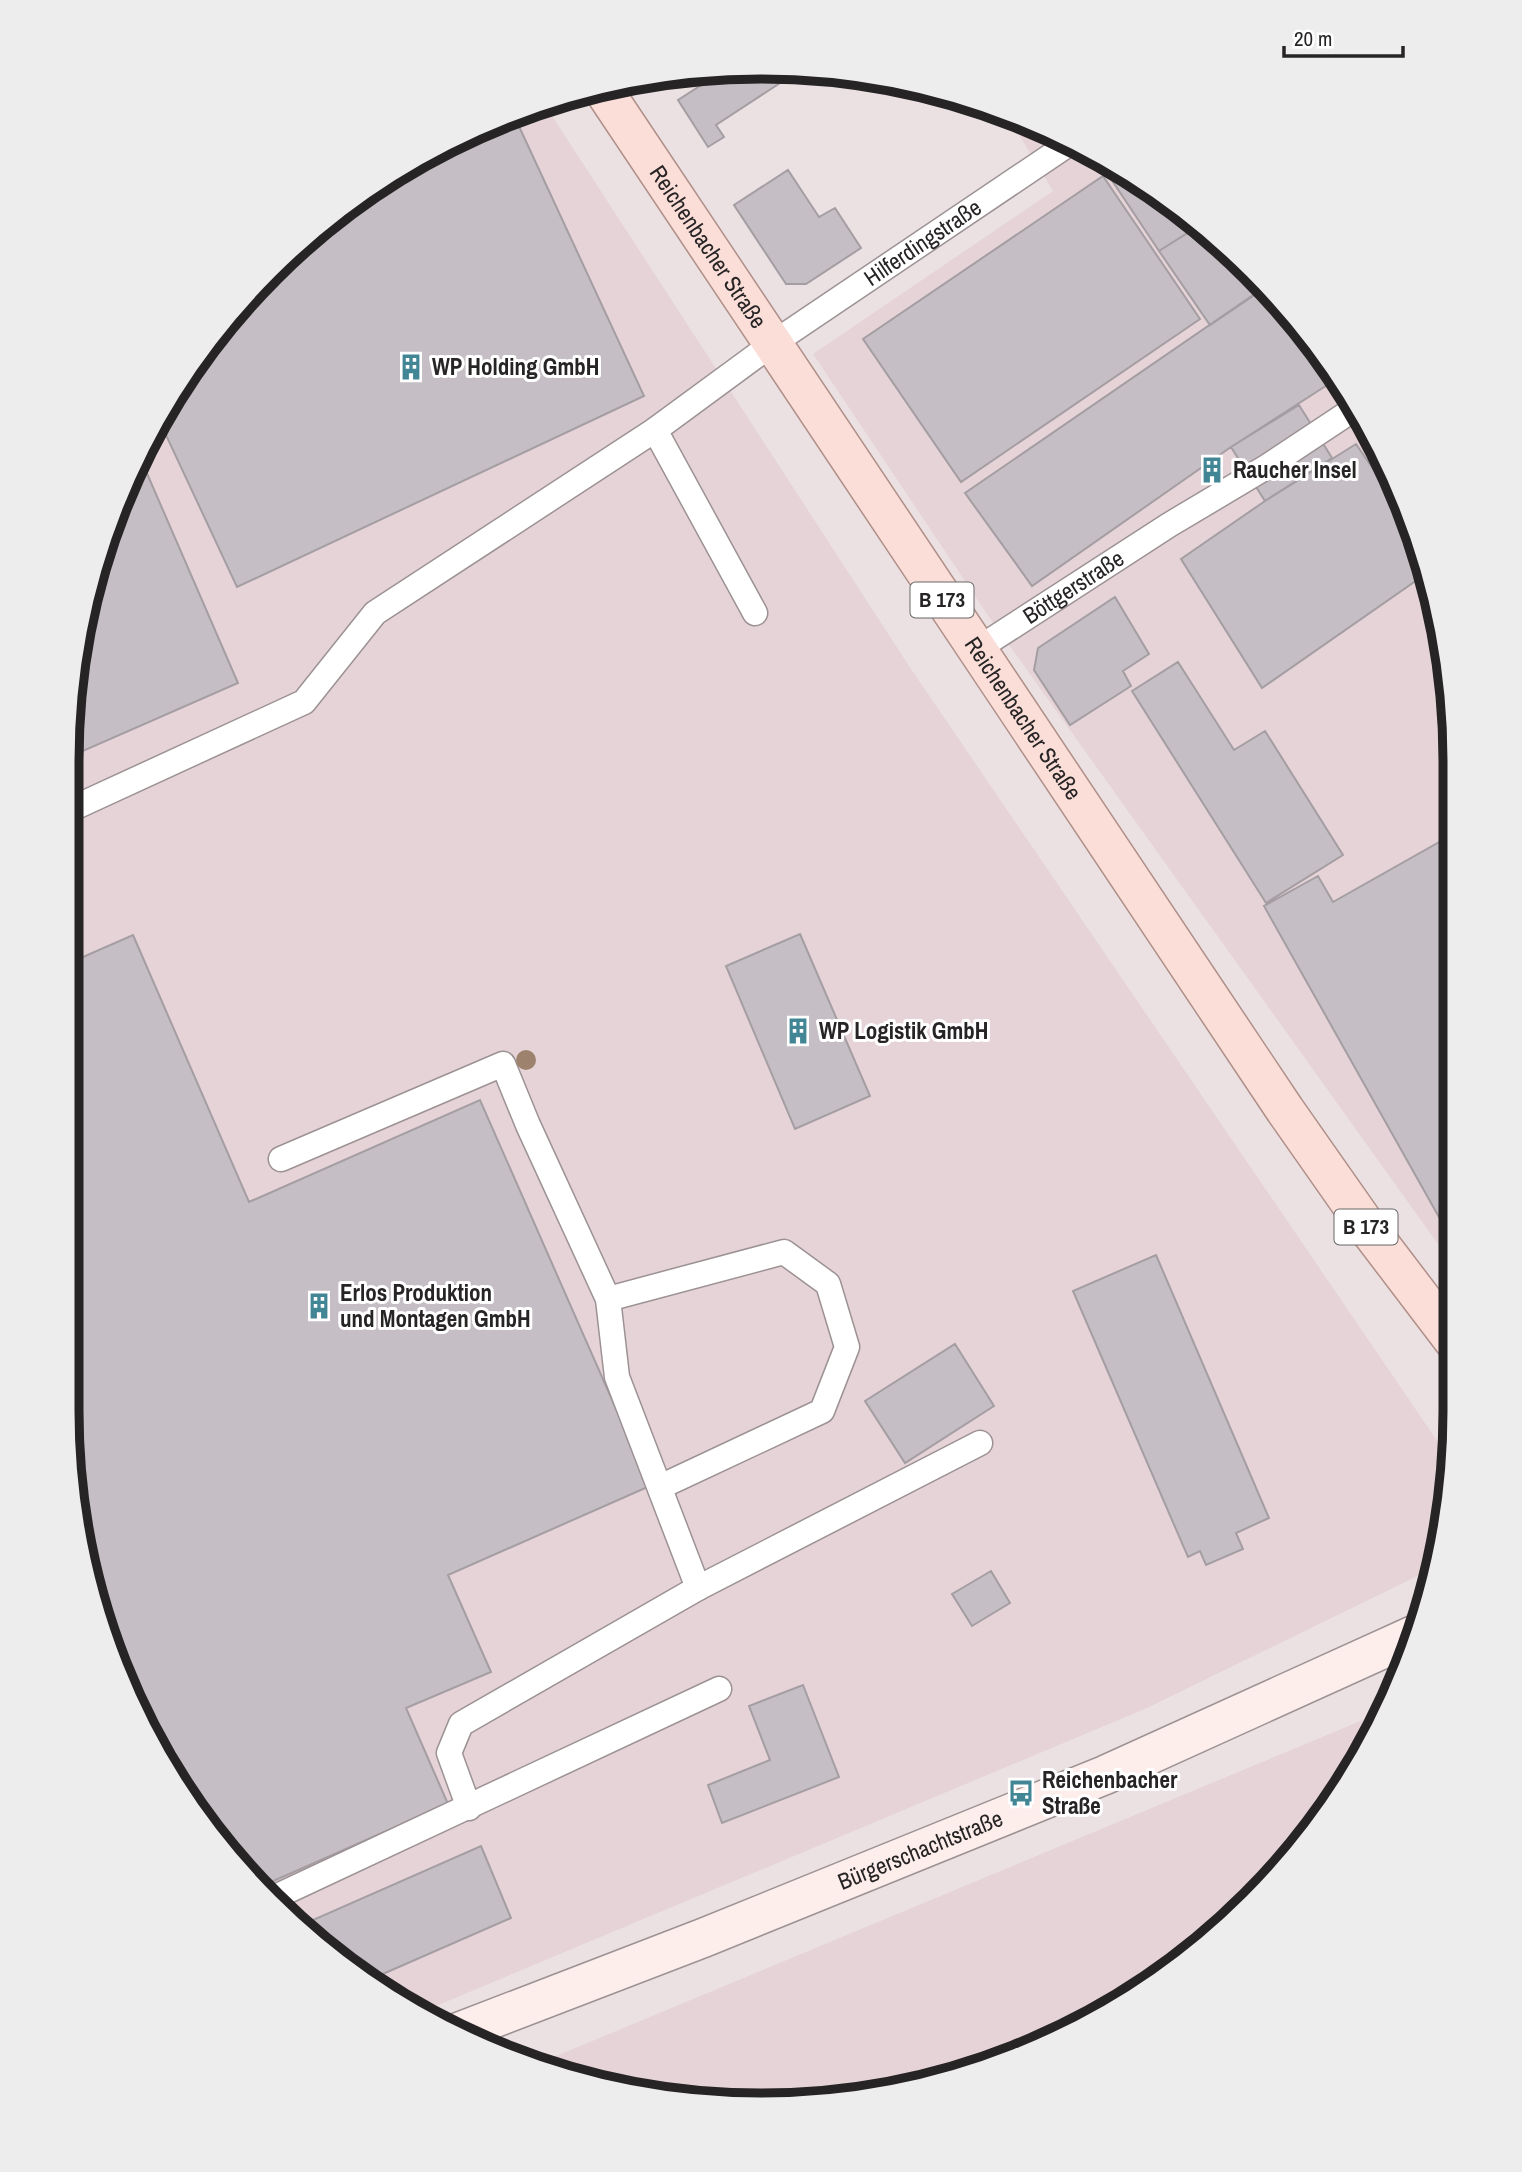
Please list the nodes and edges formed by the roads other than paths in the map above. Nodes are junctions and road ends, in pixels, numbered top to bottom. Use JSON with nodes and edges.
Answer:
{"nodes":[{"id":1,"x":608,"y":97,"type":"edge"},
{"id":2,"x":1062,"y":149,"type":"edge"},
{"id":3,"x":772,"y":344,"type":"junction"},
{"id":4,"x":1348,"y":414,"type":"edge"},
{"id":5,"x":655,"y":430,"type":"junction"},
{"id":6,"x":755,"y":613,"type":"dead end"},
{"id":7,"x":976,"y":650,"type":"junction"},
{"id":8,"x":79,"y":805,"type":"edge"},
{"id":9,"x":281,"y":1159,"type":"dead end"},
{"id":10,"x":608,"y":1300,"type":"junction"},
{"id":11,"x":1443,"y":1327,"type":"edge"},
{"id":12,"x":980,"y":1443,"type":"dead end"},
{"id":13,"x":660,"y":1487,"type":"junction"},
{"id":14,"x":698,"y":1588,"type":"junction"},
{"id":15,"x":1403,"y":1640,"type":"edge"},
{"id":16,"x":719,"y":1689,"type":"dead end"},
{"id":17,"x":470,"y":1808,"type":"junction"},
{"id":18,"x":281,"y":1895,"type":"edge"},
{"id":19,"x":470,"y":2028,"type":"edge"}],
"edges":[{"from":1,"to":3,"type":"main road","name":"Reichenbacher Straße","number":"B 173"},
{"from":2,"to":3,"type":"lane","name":"Hilferdingstraße"},
{"from":3,"to":5,"type":"lane","name":"Hilferdingstraße"},
{"from":3,"to":7,"type":"main road","name":"Reichenbacher Straße","number":"B 173"},
{"from":4,"to":7,"type":"lane","name":"Böttgerstraße"},
{"from":5,"to":6,"type":"lane"},
{"from":5,"to":8,"type":"lane","name":"Hilferdingstraße"},
{"from":7,"to":11,"type":"main road","name":"Reichenbacher Straße","number":"B 173"},
{"from":9,"to":10,"type":"lane"},
{"from":10,"to":13,"type":"lane"},
{"from":10,"to":13,"type":"lane"},
{"from":12,"to":14,"type":"lane"},
{"from":13,"to":14,"type":"lane"},
{"from":14,"to":17,"type":"lane"},
{"from":15,"to":19,"type":"main road","name":"Bürgerschachtstraße"},
{"from":16,"to":17,"type":"lane"},
{"from":17,"to":18,"type":"lane"}]}
